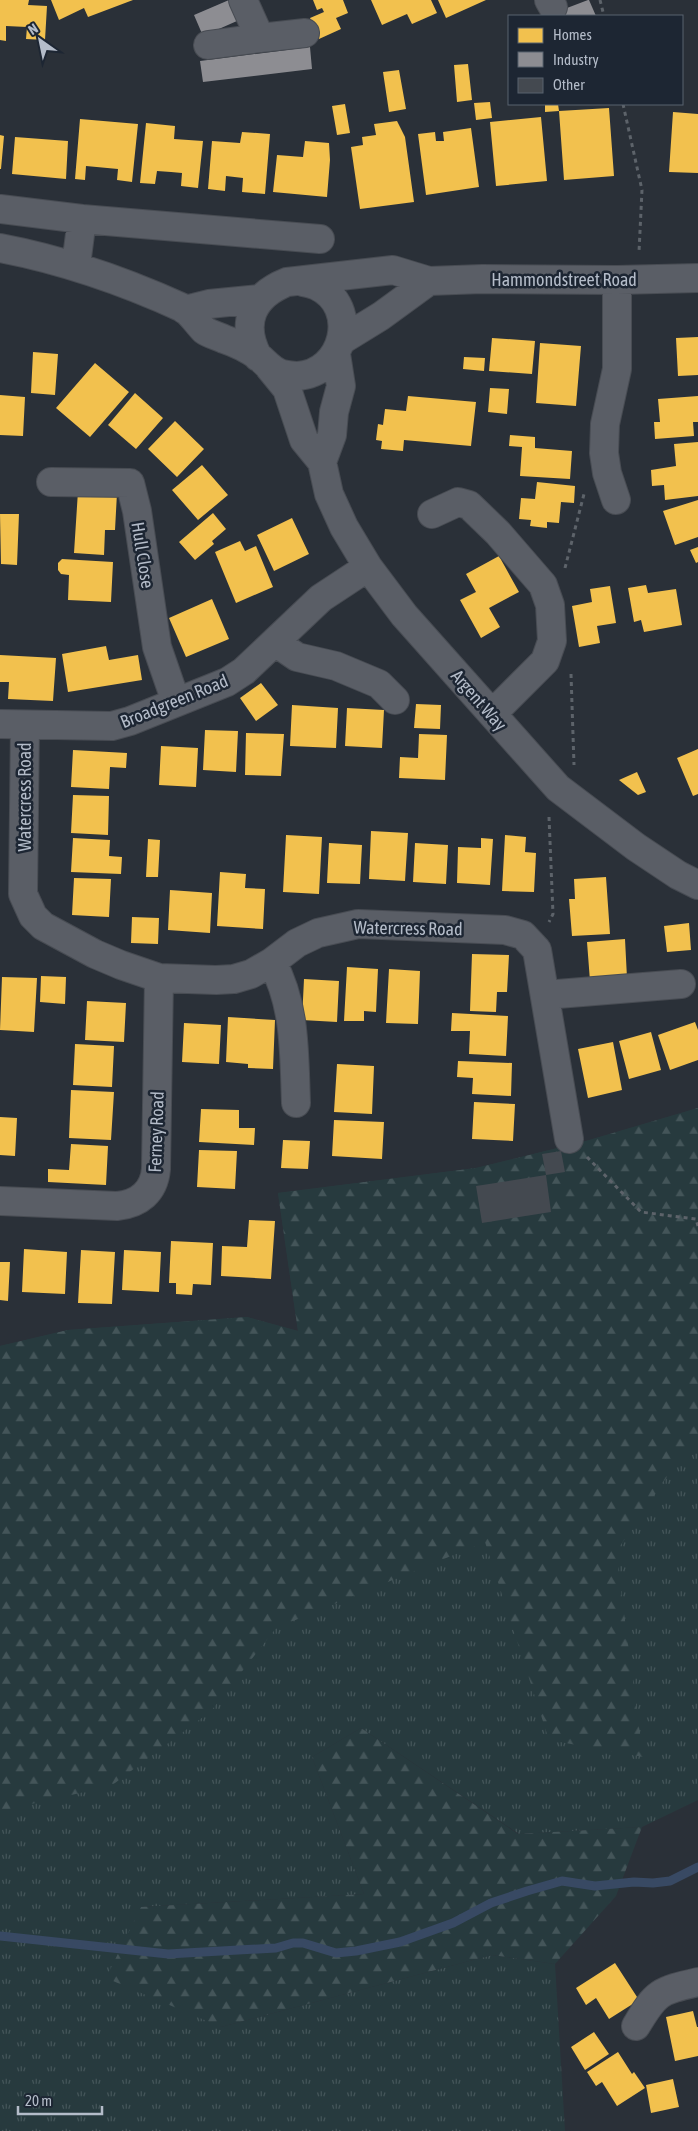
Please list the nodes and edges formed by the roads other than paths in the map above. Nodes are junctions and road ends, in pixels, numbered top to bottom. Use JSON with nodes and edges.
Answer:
{"nodes":[{"id":1,"x":243,"y":0,"type":"edge"},
{"id":2,"x":305,"y":33,"type":"dead end"},
{"id":3,"x":260,"y":38,"type":"junction"},
{"id":4,"x":208,"y":45,"type":"dead end"},
{"id":5,"x":0,"y":209,"type":"edge"},
{"id":6,"x":82,"y":219,"type":"junction"},
{"id":7,"x":320,"y":239,"type":"dead end"},
{"id":8,"x":0,"y":248,"type":"edge"},
{"id":9,"x":76,"y":265,"type":"junction"},
{"id":10,"x":698,"y":278,"type":"edge"},
{"id":11,"x":627,"y":280,"type":"junction"},
{"id":12,"x":429,"y":281,"type":"junction"},
{"id":13,"x":303,"y":282,"type":"junction"},
{"id":14,"x":260,"y":299,"type":"junction"},
{"id":15,"x":185,"y":310,"type":"junction"},
{"id":16,"x":339,"y":347,"type":"junction"},
{"id":17,"x":263,"y":362,"type":"junction"},
{"id":18,"x":322,"y":462,"type":"junction"},
{"id":19,"x":51,"y":482,"type":"dead end"},
{"id":20,"x":616,"y":500,"type":"dead end"},
{"id":21,"x":432,"y":514,"type":"dead end"},
{"id":22,"x":368,"y":567,"type":"junction"},
{"id":23,"x":275,"y":642,"type":"junction"},
{"id":24,"x":395,"y":700,"type":"dead end"},
{"id":25,"x":176,"y":702,"type":"junction"},
{"id":26,"x":492,"y":714,"type":"junction"},
{"id":27,"x":12,"y":724,"type":"edge"},
{"id":28,"x":698,"y":885,"type":"edge"},
{"id":29,"x":272,"y":962,"type":"junction"},
{"id":30,"x":159,"y":978,"type":"junction"},
{"id":31,"x":681,"y":984,"type":"dead end"},
{"id":32,"x":545,"y":994,"type":"junction"},
{"id":33,"x":296,"y":1103,"type":"dead end"},
{"id":34,"x":568,"y":1139,"type":"road end"},
{"id":35,"x":0,"y":1201,"type":"edge"},
{"id":36,"x":698,"y":1982,"type":"edge"},
{"id":37,"x":636,"y":2026,"type":"dead end"}],
"edges":[{"from":1,"to":3,"type":"street"},
{"from":2,"to":3,"type":"street"},
{"from":3,"to":4,"type":"street"},
{"from":5,"to":6,"type":"street"},
{"from":6,"to":7,"type":"street"},
{"from":6,"to":9,"type":"street"},
{"from":8,"to":9,"type":"street"},
{"from":9,"to":15,"type":"street"},
{"from":10,"to":11,"type":"street","name":"Hammondstreet Road"},
{"from":11,"to":12,"type":"street","name":"Hammondstreet Road"},
{"from":11,"to":20,"type":"street"},
{"from":12,"to":13,"type":"street","name":"Hammondstreet Road"},
{"from":12,"to":16,"type":"street"},
{"from":13,"to":14,"type":"street","name":"Hammondstreet Road"},
{"from":13,"to":16,"type":"street"},
{"from":14,"to":15,"type":"street"},
{"from":14,"to":17,"type":"street","name":"Hammondstreet Road"},
{"from":15,"to":17,"type":"street"},
{"from":16,"to":17,"type":"street"},
{"from":16,"to":18,"type":"street"},
{"from":17,"to":18,"type":"street","name":"Argent Way"},
{"from":18,"to":22,"type":"street","name":"Argent Way"},
{"from":19,"to":25,"type":"street","name":"Hull Close"},
{"from":21,"to":26,"type":"street"},
{"from":22,"to":23,"type":"street","name":"Broadgreen Road"},
{"from":22,"to":26,"type":"street","name":"Argent Way"},
{"from":23,"to":24,"type":"street"},
{"from":23,"to":25,"type":"street","name":"Broadgreen Road"},
{"from":25,"to":27,"type":"street","name":"Broadgreen Road"},
{"from":26,"to":28,"type":"street","name":"Argent Way"},
{"from":27,"to":30,"type":"street","name":"Watercress Road"},
{"from":29,"to":30,"type":"street","name":"Watercress Road"},
{"from":29,"to":32,"type":"street","name":"Watercress Road"},
{"from":29,"to":33,"type":"street"},
{"from":30,"to":35,"type":"street","name":"Ferney Road"},
{"from":31,"to":32,"type":"street"},
{"from":32,"to":34,"type":"street"},
{"from":36,"to":37,"type":"street"}]}
